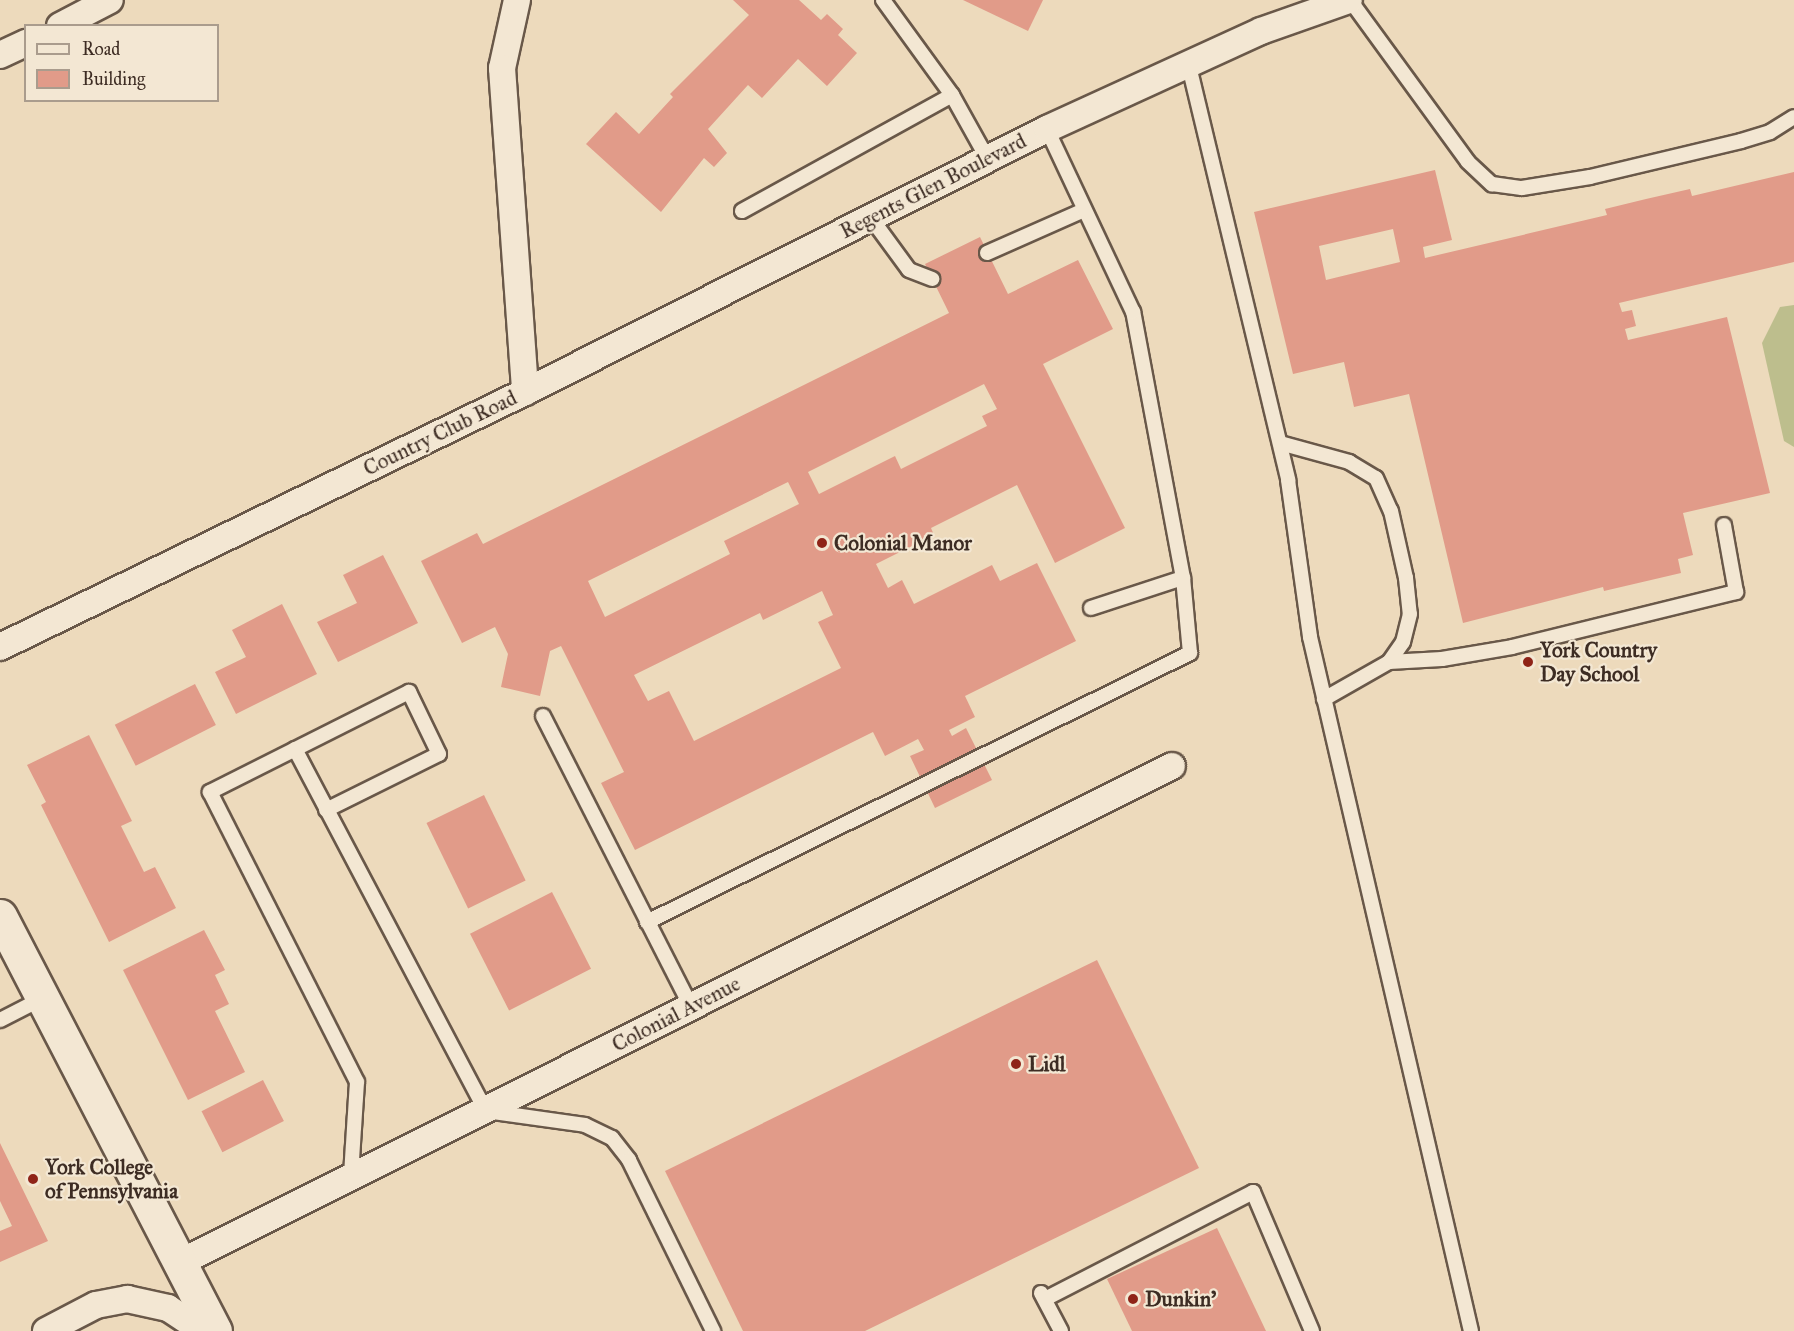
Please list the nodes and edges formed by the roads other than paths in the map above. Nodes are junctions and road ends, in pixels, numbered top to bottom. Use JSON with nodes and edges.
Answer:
{"nodes":[{"id":1,"x":110,"y":0,"type":"edge"},
{"id":2,"x":517,"y":0,"type":"edge"},
{"id":3,"x":884,"y":0,"type":"edge"},
{"id":4,"x":1349,"y":0,"type":"edge"},
{"id":5,"x":64,"y":24,"type":"edge"},
{"id":6,"x":24,"y":44,"type":"edge"},
{"id":7,"x":0,"y":55,"type":"edge"},
{"id":8,"x":1188,"y":62,"type":"junction"},
{"id":9,"x":952,"y":95,"type":"junction"},
{"id":10,"x":1794,"y":117,"type":"edge"},
{"id":11,"x":1047,"y":129,"type":"junction"},
{"id":12,"x":987,"y":158,"type":"junction"},
{"id":13,"x":1084,"y":210,"type":"junction"},
{"id":14,"x":742,"y":211,"type":"dead end"},
{"id":15,"x":871,"y":218,"type":"junction"},
{"id":16,"x":987,"y":253,"type":"dead end"},
{"id":17,"x":932,"y":279,"type":"dead end"},
{"id":18,"x":525,"y":392,"type":"junction"},
{"id":19,"x":1280,"y":443,"type":"junction"},
{"id":20,"x":1724,"y":525,"type":"dead end"},
{"id":21,"x":1183,"y":578,"type":"junction"},
{"id":22,"x":1091,"y":608,"type":"dead end"},
{"id":23,"x":0,"y":647,"type":"edge"},
{"id":24,"x":1389,"y":662,"type":"junction"},
{"id":25,"x":1324,"y":699,"type":"junction"},
{"id":26,"x":543,"y":716,"type":"dead end"},
{"id":27,"x":295,"y":749,"type":"junction"},
{"id":28,"x":1172,"y":766,"type":"dead end"},
{"id":29,"x":326,"y":810,"type":"junction"},
{"id":30,"x":0,"y":916,"type":"edge"},
{"id":31,"x":647,"y":922,"type":"junction"},
{"id":32,"x":43,"y":998,"type":"junction"},
{"id":33,"x":691,"y":1006,"type":"junction"},
{"id":34,"x":0,"y":1020,"type":"edge"},
{"id":35,"x":486,"y":1111,"type":"junction"},
{"id":36,"x":351,"y":1175,"type":"junction"},
{"id":37,"x":181,"y":1262,"type":"junction"},
{"id":38,"x":46,"y":1331,"type":"edge"},
{"id":39,"x":203,"y":1331,"type":"edge"},
{"id":40,"x":215,"y":1331,"type":"edge"},
{"id":41,"x":714,"y":1331,"type":"edge"},
{"id":42,"x":1060,"y":1331,"type":"edge"},
{"id":43,"x":1312,"y":1331,"type":"edge"},
{"id":44,"x":1471,"y":1331,"type":"edge"}],
"edges":[{"from":1,"to":5,"type":"street"},
{"from":2,"to":18,"type":"street","name":"Country Club Road"},
{"from":3,"to":9,"type":"lane"},
{"from":4,"to":8,"type":"street","name":"Regents Glen Boulevard"},
{"from":4,"to":10,"type":"lane"},
{"from":6,"to":7,"type":"street"},
{"from":8,"to":11,"type":"street","name":"Regents Glen Boulevard"},
{"from":8,"to":19,"type":"lane"},
{"from":9,"to":12,"type":"lane"},
{"from":9,"to":14,"type":"lane"},
{"from":11,"to":12,"type":"street","name":"Regents Glen Boulevard"},
{"from":11,"to":13,"type":"lane"},
{"from":12,"to":15,"type":"street","name":"Regents Glen Boulevard"},
{"from":13,"to":16,"type":"lane"},
{"from":13,"to":21,"type":"lane"},
{"from":15,"to":17,"type":"lane"},
{"from":15,"to":18,"type":"street","name":"Regents Glen Boulevard"},
{"from":18,"to":23,"type":"street","name":"Country Club Road"},
{"from":19,"to":24,"type":"lane"},
{"from":19,"to":25,"type":"lane"},
{"from":20,"to":24,"type":"lane"},
{"from":21,"to":22,"type":"lane"},
{"from":21,"to":31,"type":"lane"},
{"from":24,"to":25,"type":"lane"},
{"from":25,"to":44,"type":"lane"},
{"from":26,"to":31,"type":"lane"},
{"from":27,"to":29,"type":"lane"},
{"from":27,"to":29,"type":"lane"},
{"from":27,"to":36,"type":"lane"},
{"from":28,"to":33,"type":"street","name":"Colonial Avenue"},
{"from":29,"to":35,"type":"lane"},
{"from":30,"to":32,"type":"main road"},
{"from":31,"to":33,"type":"lane"},
{"from":32,"to":34,"type":"lane"},
{"from":32,"to":37,"type":"main road"},
{"from":33,"to":35,"type":"street","name":"Colonial Avenue"},
{"from":35,"to":36,"type":"street","name":"Colonial Avenue"},
{"from":35,"to":41,"type":"lane"},
{"from":36,"to":37,"type":"street","name":"Colonial Avenue"},
{"from":37,"to":40,"type":"main road"},
{"from":38,"to":39,"type":"street"},
{"from":42,"to":43,"type":"lane"}]}
